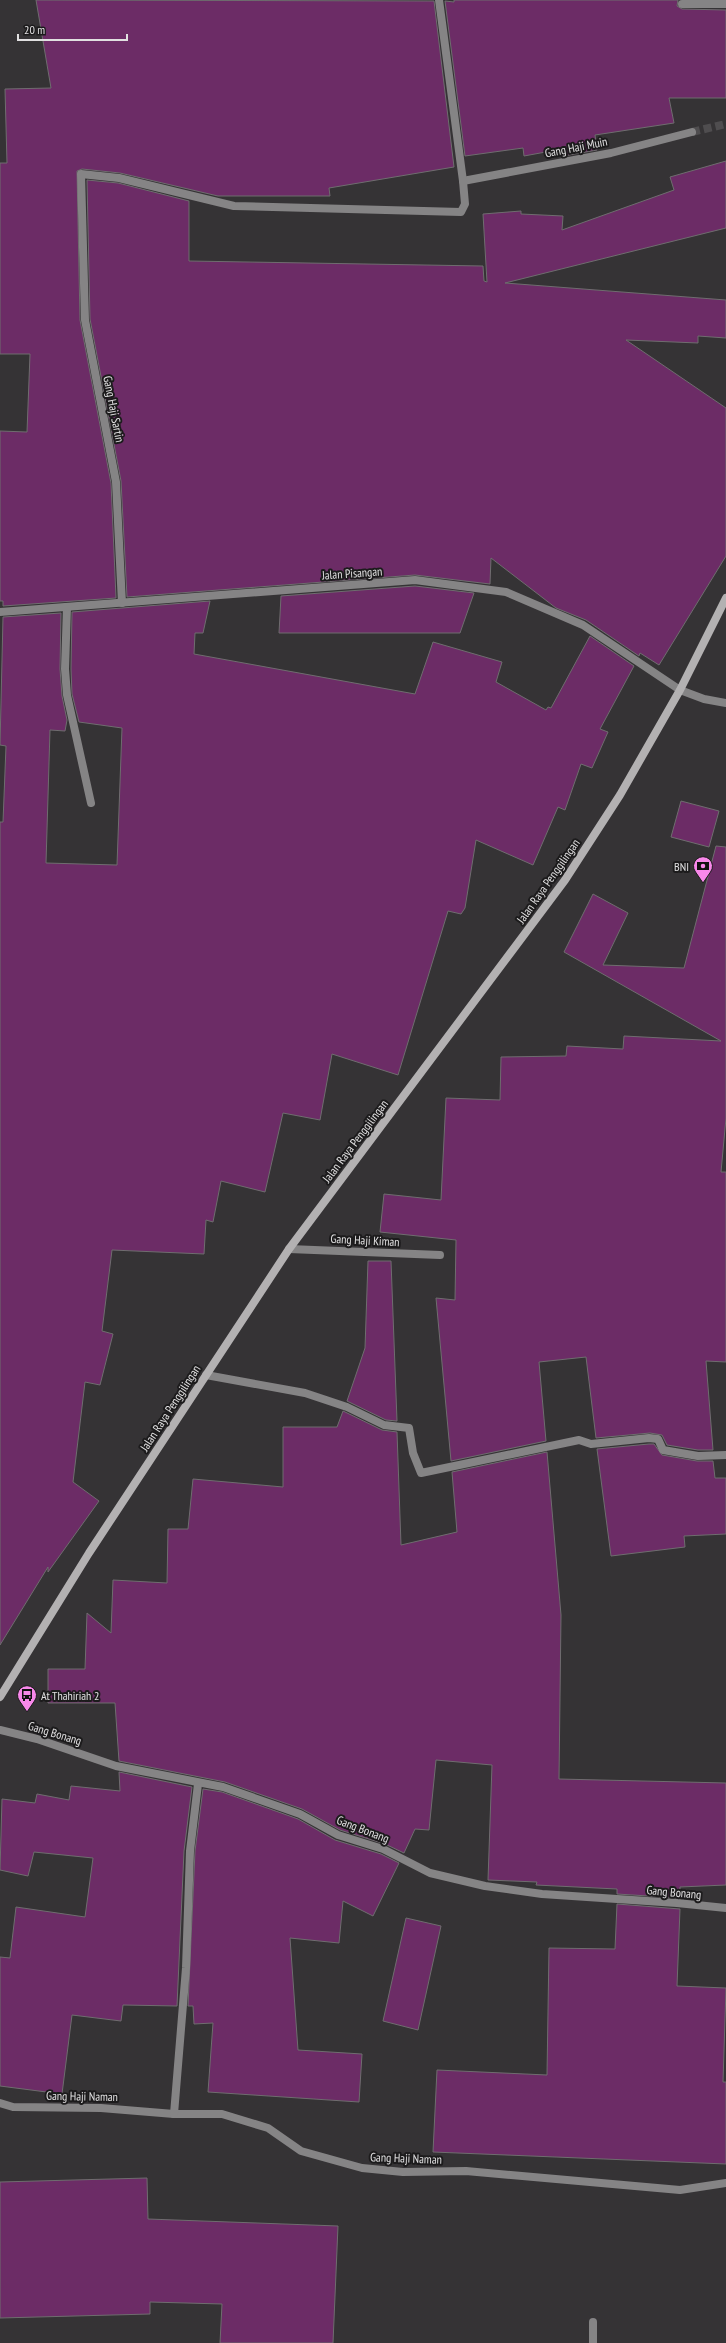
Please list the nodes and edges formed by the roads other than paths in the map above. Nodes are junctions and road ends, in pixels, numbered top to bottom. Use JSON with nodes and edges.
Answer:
{"nodes":[{"id":1,"x":439,"y":0,"type":"edge"},
{"id":2,"x":682,"y":4,"type":"dead end"},
{"id":3,"x":726,"y":4,"type":"edge"},
{"id":4,"x":692,"y":132,"type":"tunnel mouth"},
{"id":5,"x":463,"y":181,"type":"junction"},
{"id":6,"x":726,"y":598,"type":"edge"},
{"id":7,"x":122,"y":603,"type":"junction"},
{"id":8,"x":67,"y":607,"type":"junction"},
{"id":9,"x":0,"y":612,"type":"edge"},
{"id":10,"x":680,"y":690,"type":"junction"},
{"id":11,"x":726,"y":703,"type":"edge"},
{"id":12,"x":91,"y":803,"type":"dead end"},
{"id":13,"x":289,"y":1249,"type":"junction"},
{"id":14,"x":440,"y":1255,"type":"dead end"},
{"id":15,"x":206,"y":1375,"type":"junction"},
{"id":16,"x":726,"y":1455,"type":"edge"},
{"id":17,"x":0,"y":1697,"type":"edge"},
{"id":18,"x":0,"y":1730,"type":"edge"},
{"id":19,"x":198,"y":1784,"type":"junction"},
{"id":20,"x":726,"y":1908,"type":"edge"},
{"id":21,"x":0,"y":2103,"type":"edge"},
{"id":22,"x":174,"y":2114,"type":"junction"},
{"id":23,"x":726,"y":2183,"type":"edge"},
{"id":24,"x":593,"y":2322,"type":"dead end"},
{"id":25,"x":593,"y":2343,"type":"edge"}],
"edges":[{"from":1,"to":5,"type":"street"},
{"from":2,"to":3,"type":"street"},
{"from":4,"to":5,"type":"street","name":"Gang Haji Muin"},
{"from":5,"to":7,"type":"street","name":"Gang Haji Sartin"},
{"from":6,"to":10,"type":"main road","name":"Jalan Raya Penggilingan"},
{"from":7,"to":8,"type":"street","name":"Jalan Pisangan"},
{"from":7,"to":10,"type":"street","name":"Jalan Pisangan"},
{"from":8,"to":9,"type":"street","name":"Jalan Pisangan"},
{"from":8,"to":12,"type":"street"},
{"from":10,"to":11,"type":"street","name":"Jalan Pisangan"},
{"from":10,"to":13,"type":"main road","name":"Jalan Raya Penggilingan"},
{"from":13,"to":14,"type":"street","name":"Gang Haji Kiman"},
{"from":13,"to":15,"type":"main road","name":"Jalan Raya Penggilingan"},
{"from":15,"to":16,"type":"street"},
{"from":15,"to":17,"type":"main road","name":"Jalan Raya Penggilingan"},
{"from":18,"to":19,"type":"street","name":"Gang Bonang"},
{"from":19,"to":20,"type":"street","name":"Gang Bonang"},
{"from":19,"to":22,"type":"street"},
{"from":21,"to":22,"type":"street","name":"Gang Haji Naman"},
{"from":22,"to":23,"type":"street","name":"Gang Haji Naman"},
{"from":24,"to":25,"type":"street"}]}
